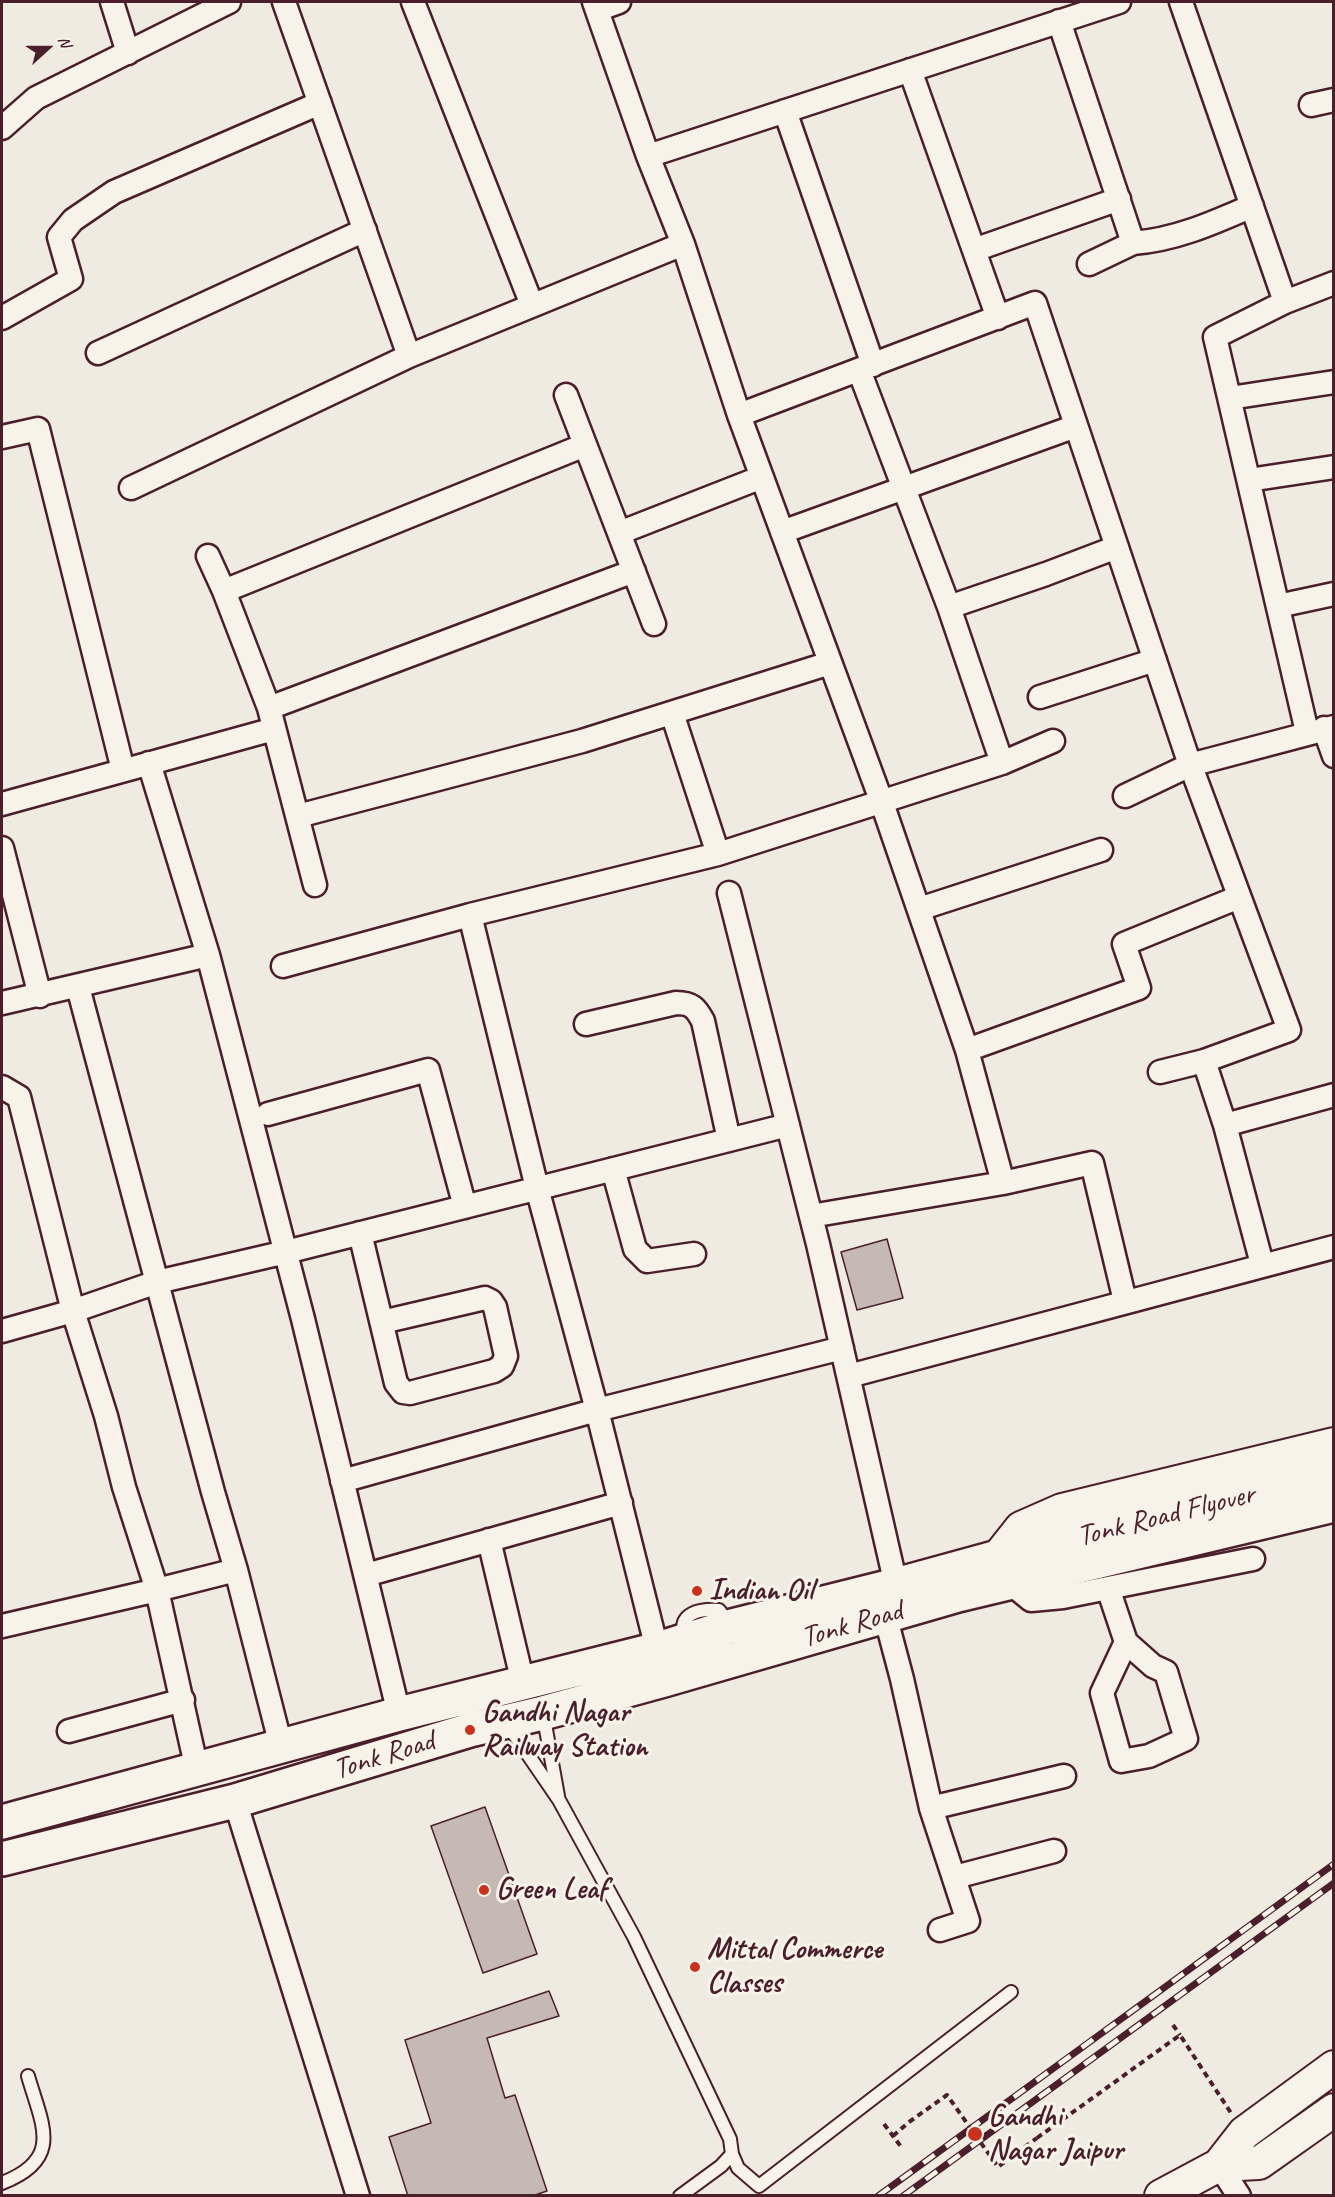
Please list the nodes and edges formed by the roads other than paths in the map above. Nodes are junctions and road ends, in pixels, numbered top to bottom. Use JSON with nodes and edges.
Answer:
{"nodes":[{"id":1,"x":112,"y":2,"type":"edge"},
{"id":2,"x":229,"y":2,"type":"edge"},
{"id":3,"x":284,"y":2,"type":"edge"},
{"id":4,"x":415,"y":2,"type":"edge"},
{"id":5,"x":619,"y":2,"type":"edge"},
{"id":6,"x":1119,"y":2,"type":"edge"},
{"id":7,"x":1181,"y":2,"type":"edge"},
{"id":8,"x":595,"y":6,"type":"edge"},
{"id":9,"x":1059,"y":21,"type":"junction"},
{"id":10,"x":128,"y":53,"type":"junction"},
{"id":11,"x":910,"y":70,"type":"junction"},
{"id":12,"x":1334,"y":100,"type":"edge"},
{"id":13,"x":320,"y":103,"type":"junction"},
{"id":14,"x":1311,"y":105,"type":"dead end"},
{"id":15,"x":785,"y":111,"type":"junction"},
{"id":16,"x":2,"y":128,"type":"edge"},
{"id":17,"x":648,"y":156,"type":"junction"},
{"id":18,"x":1119,"y":200,"type":"junction"},
{"id":19,"x":1252,"y":206,"type":"junction"},
{"id":20,"x":364,"y":230,"type":"junction"},
{"id":21,"x":1133,"y":243,"type":"junction"},
{"id":22,"x":683,"y":244,"type":"junction"},
{"id":23,"x":974,"y":250,"type":"junction"},
{"id":24,"x":1089,"y":264,"type":"dead end"},
{"id":25,"x":1334,"y":283,"type":"edge"},
{"id":26,"x":1285,"y":302,"type":"junction"},
{"id":27,"x":532,"y":306,"type":"junction"},
{"id":28,"x":2,"y":318,"type":"edge"},
{"id":29,"x":998,"y":318,"type":"junction"},
{"id":30,"x":98,"y":353,"type":"dead end"},
{"id":31,"x":409,"y":356,"type":"junction"},
{"id":32,"x":866,"y":367,"type":"junction"},
{"id":33,"x":1334,"y":382,"type":"edge"},
{"id":34,"x":566,"y":395,"type":"dead end"},
{"id":35,"x":1230,"y":398,"type":"junction"},
{"id":36,"x":739,"y":415,"type":"junction"},
{"id":37,"x":1076,"y":426,"type":"junction"},
{"id":38,"x":2,"y":437,"type":"edge"},
{"id":39,"x":585,"y":445,"type":"junction"},
{"id":40,"x":1334,"y":467,"type":"edge"},
{"id":41,"x":762,"y":477,"type":"junction"},
{"id":42,"x":1249,"y":480,"type":"junction"},
{"id":43,"x":131,"y":488,"type":"dead end"},
{"id":44,"x":904,"y":488,"type":"junction"},
{"id":45,"x":782,"y":532,"type":"junction"},
{"id":46,"x":619,"y":533,"type":"junction"},
{"id":47,"x":1117,"y":547,"type":"junction"},
{"id":48,"x":208,"y":556,"type":"dead end"},
{"id":49,"x":634,"y":571,"type":"junction"},
{"id":50,"x":224,"y":591,"type":"junction"},
{"id":51,"x":1334,"y":594,"type":"edge"},
{"id":52,"x":1278,"y":606,"type":"junction"},
{"id":53,"x":949,"y":607,"type":"junction"},
{"id":54,"x":654,"y":624,"type":"dead end"},
{"id":55,"x":1155,"y":660,"type":"junction"},
{"id":56,"x":830,"y":663,"type":"junction"},
{"id":57,"x":1040,"y":697,"type":"dead end"},
{"id":58,"x":672,"y":713,"type":"junction"},
{"id":59,"x":271,"y":719,"type":"junction"},
{"id":60,"x":1321,"y":729,"type":"edge"},
{"id":61,"x":1053,"y":741,"type":"dead end"},
{"id":62,"x":1334,"y":756,"type":"edge"},
{"id":63,"x":149,"y":763,"type":"junction"},
{"id":64,"x":1002,"y":763,"type":"junction"},
{"id":65,"x":1190,"y":765,"type":"junction"},
{"id":66,"x":123,"y":770,"type":"junction"},
{"id":67,"x":1125,"y":796,"type":"dead end"},
{"id":68,"x":881,"y":800,"type":"junction"},
{"id":69,"x":2,"y":804,"type":"edge"},
{"id":70,"x":298,"y":816,"type":"junction"},
{"id":71,"x":2,"y":848,"type":"edge"},
{"id":72,"x":1101,"y":850,"type":"dead end"},
{"id":73,"x":718,"y":854,"type":"junction"},
{"id":74,"x":315,"y":885,"type":"dead end"},
{"id":75,"x":729,"y":893,"type":"dead end"},
{"id":76,"x":1239,"y":897,"type":"junction"},
{"id":77,"x":919,"y":909,"type":"junction"},
{"id":78,"x":470,"y":915,"type":"junction"},
{"id":79,"x":208,"y":955,"type":"junction"},
{"id":80,"x":283,"y":966,"type":"dead end"},
{"id":81,"x":78,"y":987,"type":"junction"},
{"id":82,"x":40,"y":996,"type":"junction"},
{"id":83,"x":2,"y":1004,"type":"edge"},
{"id":84,"x":586,"y":1024,"type":"dead end"},
{"id":85,"x":967,"y":1050,"type":"junction"},
{"id":86,"x":1204,"y":1061,"type":"junction"},
{"id":87,"x":1160,"y":1072,"type":"dead end"},
{"id":88,"x":2,"y":1087,"type":"edge"},
{"id":89,"x":1334,"y":1095,"type":"edge"},
{"id":90,"x":268,"y":1114,"type":"dead end"},
{"id":91,"x":788,"y":1125,"type":"junction"},
{"id":92,"x":1225,"y":1125,"type":"junction"},
{"id":93,"x":729,"y":1140,"type":"junction"},
{"id":94,"x":613,"y":1169,"type":"junction"},
{"id":95,"x":1003,"y":1183,"type":"junction"},
{"id":96,"x":537,"y":1188,"type":"junction"},
{"id":97,"x":465,"y":1207,"type":"junction"},
{"id":98,"x":811,"y":1216,"type":"junction"},
{"id":99,"x":360,"y":1233,"type":"junction"},
{"id":100,"x":1334,"y":1247,"type":"edge"},
{"id":101,"x":286,"y":1252,"type":"junction"},
{"id":102,"x":694,"y":1254,"type":"dead end"},
{"id":103,"x":1262,"y":1264,"type":"junction"},
{"id":104,"x":157,"y":1282,"type":"junction"},
{"id":105,"x":1125,"y":1301,"type":"junction"},
{"id":106,"x":73,"y":1311,"type":"junction"},
{"id":107,"x":382,"y":1322,"type":"junction"},
{"id":108,"x":2,"y":1331,"type":"edge"},
{"id":109,"x":842,"y":1348,"type":"junction"},
{"id":110,"x":849,"y":1376,"type":"junction"},
{"id":111,"x":597,"y":1410,"type":"junction"},
{"id":112,"x":1334,"y":1444,"type":"edge"},
{"id":113,"x":1334,"y":1475,"type":"edge"},
{"id":114,"x":342,"y":1481,"type":"junction"},
{"id":115,"x":621,"y":1503,"type":"junction"},
{"id":116,"x":1334,"y":1505,"type":"edge"},
{"id":117,"x":489,"y":1540,"type":"junction"},
{"id":118,"x":1253,"y":1559,"type":"dead end"},
{"id":119,"x":1045,"y":1560,"type":"junction"},
{"id":120,"x":1003,"y":1569,"type":"junction"},
{"id":121,"x":236,"y":1570,"type":"junction"},
{"id":122,"x":366,"y":1575,"type":"junction"},
{"id":123,"x":896,"y":1585,"type":"junction"},
{"id":124,"x":1108,"y":1588,"type":"junction"},
{"id":125,"x":157,"y":1590,"type":"junction"},
{"id":126,"x":885,"y":1615,"type":"junction"},
{"id":127,"x":2,"y":1626,"type":"edge"},
{"id":128,"x":1126,"y":1642,"type":"junction"},
{"id":129,"x":671,"y":1645,"type":"junction"},
{"id":130,"x":664,"y":1680,"type":"junction"},
{"id":131,"x":523,"y":1683,"type":"junction"},
{"id":132,"x":183,"y":1700,"type":"junction"},
{"id":133,"x":543,"y":1713,"type":"junction"},
{"id":134,"x":399,"y":1714,"type":"junction"},
{"id":135,"x":505,"y":1722,"type":"junction"},
{"id":136,"x":69,"y":1731,"type":"dead end"},
{"id":137,"x":281,"y":1746,"type":"junction"},
{"id":138,"x":197,"y":1770,"type":"junction"},
{"id":139,"x":1064,"y":1776,"type":"dead end"},
{"id":140,"x":559,"y":1800,"type":"junction"},
{"id":141,"x":235,"y":1801,"type":"junction"},
{"id":142,"x":931,"y":1808,"type":"junction"},
{"id":143,"x":2,"y":1822,"type":"edge"},
{"id":144,"x":1054,"y":1851,"type":"dead end"},
{"id":145,"x":2,"y":1859,"type":"edge"},
{"id":146,"x":955,"y":1877,"type":"junction"},
{"id":147,"x":940,"y":1930,"type":"dead end"},
{"id":148,"x":1011,"y":1992,"type":"dead end"},
{"id":149,"x":1334,"y":2067,"type":"edge"},
{"id":150,"x":28,"y":2076,"type":"dead end"},
{"id":151,"x":1334,"y":2110,"type":"edge"},
{"id":152,"x":732,"y":2154,"type":"junction"},
{"id":153,"x":1219,"y":2165,"type":"junction"},
{"id":154,"x":2,"y":2183,"type":"edge"},
{"id":155,"x":358,"y":2196,"type":"edge"},
{"id":156,"x":680,"y":2196,"type":"edge"},
{"id":157,"x":1161,"y":2196,"type":"edge"},
{"id":158,"x":1239,"y":2196,"type":"edge"}],
"edges":[{"from":1,"to":10,"type":"street"},
{"from":2,"to":10,"type":"street"},
{"from":3,"to":13,"type":"street"},
{"from":4,"to":27,"type":"street"},
{"from":5,"to":8,"type":"street"},
{"from":6,"to":9,"type":"street"},
{"from":7,"to":19,"type":"street"},
{"from":8,"to":17,"type":"street"},
{"from":9,"to":11,"type":"street"},
{"from":9,"to":18,"type":"street"},
{"from":10,"to":16,"type":"street"},
{"from":11,"to":15,"type":"street"},
{"from":11,"to":23,"type":"street"},
{"from":12,"to":14,"type":"street"},
{"from":13,"to":20,"type":"street"},
{"from":13,"to":28,"type":"street"},
{"from":15,"to":17,"type":"street"},
{"from":15,"to":32,"type":"street"},
{"from":17,"to":22,"type":"street"},
{"from":18,"to":21,"type":"street"},
{"from":18,"to":23,"type":"street"},
{"from":19,"to":21,"type":"street"},
{"from":19,"to":26,"type":"street"},
{"from":20,"to":30,"type":"street"},
{"from":20,"to":31,"type":"street"},
{"from":21,"to":24,"type":"street"},
{"from":22,"to":27,"type":"street"},
{"from":22,"to":36,"type":"street"},
{"from":23,"to":29,"type":"street"},
{"from":25,"to":26,"type":"street"},
{"from":26,"to":35,"type":"street"},
{"from":27,"to":31,"type":"street"},
{"from":29,"to":32,"type":"street"},
{"from":29,"to":37,"type":"street"},
{"from":31,"to":43,"type":"street"},
{"from":32,"to":36,"type":"street"},
{"from":32,"to":44,"type":"street"},
{"from":33,"to":35,"type":"street"},
{"from":34,"to":39,"type":"street"},
{"from":35,"to":42,"type":"street"},
{"from":36,"to":41,"type":"street"},
{"from":37,"to":44,"type":"street"},
{"from":37,"to":47,"type":"street"},
{"from":38,"to":66,"type":"street"},
{"from":39,"to":46,"type":"street"},
{"from":39,"to":50,"type":"street"},
{"from":40,"to":42,"type":"street"},
{"from":41,"to":45,"type":"street"},
{"from":41,"to":46,"type":"street"},
{"from":42,"to":52,"type":"street"},
{"from":44,"to":45,"type":"street"},
{"from":44,"to":53,"type":"street"},
{"from":45,"to":56,"type":"street"},
{"from":46,"to":49,"type":"street"},
{"from":47,"to":53,"type":"street"},
{"from":47,"to":55,"type":"street"},
{"from":48,"to":50,"type":"street"},
{"from":49,"to":54,"type":"street"},
{"from":49,"to":59,"type":"street"},
{"from":50,"to":59,"type":"street"},
{"from":51,"to":52,"type":"street"},
{"from":52,"to":60,"type":"street"},
{"from":53,"to":64,"type":"street"},
{"from":55,"to":57,"type":"street"},
{"from":55,"to":65,"type":"street"},
{"from":56,"to":58,"type":"street"},
{"from":56,"to":68,"type":"street"},
{"from":58,"to":70,"type":"street"},
{"from":58,"to":73,"type":"street"},
{"from":59,"to":63,"type":"street"},
{"from":59,"to":70,"type":"street"},
{"from":60,"to":62,"type":"street"},
{"from":60,"to":65,"type":"street"},
{"from":61,"to":64,"type":"street"},
{"from":63,"to":66,"type":"street"},
{"from":63,"to":79,"type":"street"},
{"from":64,"to":68,"type":"street"},
{"from":65,"to":67,"type":"street"},
{"from":65,"to":76,"type":"street"},
{"from":66,"to":69,"type":"street"},
{"from":68,"to":73,"type":"street"},
{"from":68,"to":77,"type":"street"},
{"from":70,"to":74,"type":"street"},
{"from":71,"to":82,"type":"street"},
{"from":72,"to":77,"type":"street"},
{"from":73,"to":78,"type":"street"},
{"from":75,"to":91,"type":"street"},
{"from":76,"to":85,"type":"street"},
{"from":76,"to":86,"type":"street"},
{"from":77,"to":85,"type":"street"},
{"from":78,"to":80,"type":"street"},
{"from":78,"to":96,"type":"street"},
{"from":79,"to":81,"type":"street"},
{"from":79,"to":101,"type":"street"},
{"from":81,"to":82,"type":"street"},
{"from":81,"to":104,"type":"street"},
{"from":82,"to":83,"type":"street"},
{"from":84,"to":93,"type":"street"},
{"from":85,"to":95,"type":"street"},
{"from":86,"to":87,"type":"street"},
{"from":86,"to":92,"type":"street"},
{"from":88,"to":106,"type":"street"},
{"from":89,"to":92,"type":"street"},
{"from":90,"to":97,"type":"street"},
{"from":91,"to":93,"type":"street"},
{"from":91,"to":98,"type":"street"},
{"from":92,"to":103,"type":"street"},
{"from":93,"to":94,"type":"street"},
{"from":94,"to":96,"type":"street"},
{"from":94,"to":102,"type":"street"},
{"from":95,"to":98,"type":"street"},
{"from":95,"to":105,"type":"street"},
{"from":96,"to":97,"type":"street"},
{"from":96,"to":111,"type":"street"},
{"from":97,"to":99,"type":"street"},
{"from":98,"to":109,"type":"street"},
{"from":99,"to":101,"type":"street"},
{"from":99,"to":107,"type":"street"},
{"from":100,"to":103,"type":"street"},
{"from":101,"to":104,"type":"street"},
{"from":101,"to":114,"type":"street"},
{"from":103,"to":105,"type":"street"},
{"from":104,"to":106,"type":"street"},
{"from":104,"to":121,"type":"street"},
{"from":105,"to":110,"type":"street"},
{"from":106,"to":108,"type":"street"},
{"from":106,"to":125,"type":"street"},
{"from":107,"to":107,"type":"street"},
{"from":109,"to":110,"type":"street"},
{"from":109,"to":111,"type":"street"},
{"from":110,"to":123,"type":"street"},
{"from":111,"to":114,"type":"street"},
{"from":111,"to":115,"type":"street"},
{"from":112,"to":120,"type":"street"},
{"from":113,"to":119,"type":"main road","name":"Tonk Road Flyover"},
{"from":114,"to":122,"type":"street"},
{"from":115,"to":117,"type":"street"},
{"from":115,"to":129,"type":"street"},
{"from":116,"to":119,"type":"main road","name":"Tonk Road Flyover"},
{"from":117,"to":122,"type":"street"},
{"from":117,"to":131,"type":"street"},
{"from":118,"to":124,"type":"street"},
{"from":119,"to":120,"type":"main road","name":"Tonk Road Flyover"},
{"from":120,"to":123,"type":"main road","name":"Tonk Road"},
{"from":120,"to":124,"type":"street"},
{"from":120,"to":126,"type":"main road","name":"Tonk Road"},
{"from":121,"to":125,"type":"street"},
{"from":121,"to":137,"type":"street"},
{"from":122,"to":134,"type":"street"},
{"from":123,"to":129,"type":"main road","name":"Tonk Road"},
{"from":124,"to":128,"type":"street"},
{"from":125,"to":127,"type":"street"},
{"from":125,"to":132,"type":"street"},
{"from":126,"to":130,"type":"main road","name":"Tonk Road"},
{"from":126,"to":142,"type":"street"},
{"from":128,"to":128,"type":"street"},
{"from":129,"to":130,"type":"street"},
{"from":129,"to":131,"type":"main road","name":"Tonk Road"},
{"from":130,"to":133,"type":"main road","name":"Tonk Road"},
{"from":131,"to":134,"type":"main road","name":"Tonk Road"},
{"from":132,"to":136,"type":"street"},
{"from":132,"to":138,"type":"street"},
{"from":133,"to":135,"type":"main road","name":"Tonk Road"},
{"from":133,"to":140,"type":"lane"},
{"from":134,"to":137,"type":"main road","name":"Tonk Road"},
{"from":135,"to":140,"type":"lane"},
{"from":135,"to":141,"type":"main road","name":"Tonk Road"},
{"from":137,"to":138,"type":"main road","name":"Tonk Road"},
{"from":138,"to":143,"type":"main road","name":"Tonk Road"},
{"from":139,"to":142,"type":"street"},
{"from":140,"to":152,"type":"lane"},
{"from":141,"to":145,"type":"main road","name":"Tonk Road"},
{"from":141,"to":155,"type":"street"},
{"from":142,"to":146,"type":"street"},
{"from":144,"to":146,"type":"street"},
{"from":146,"to":147,"type":"street"},
{"from":148,"to":152,"type":"lane"},
{"from":149,"to":153,"type":"street"},
{"from":150,"to":154,"type":"lane"},
{"from":151,"to":153,"type":"street"},
{"from":152,"to":156,"type":"lane"},
{"from":153,"to":157,"type":"street"},
{"from":153,"to":158,"type":"street"}]}
